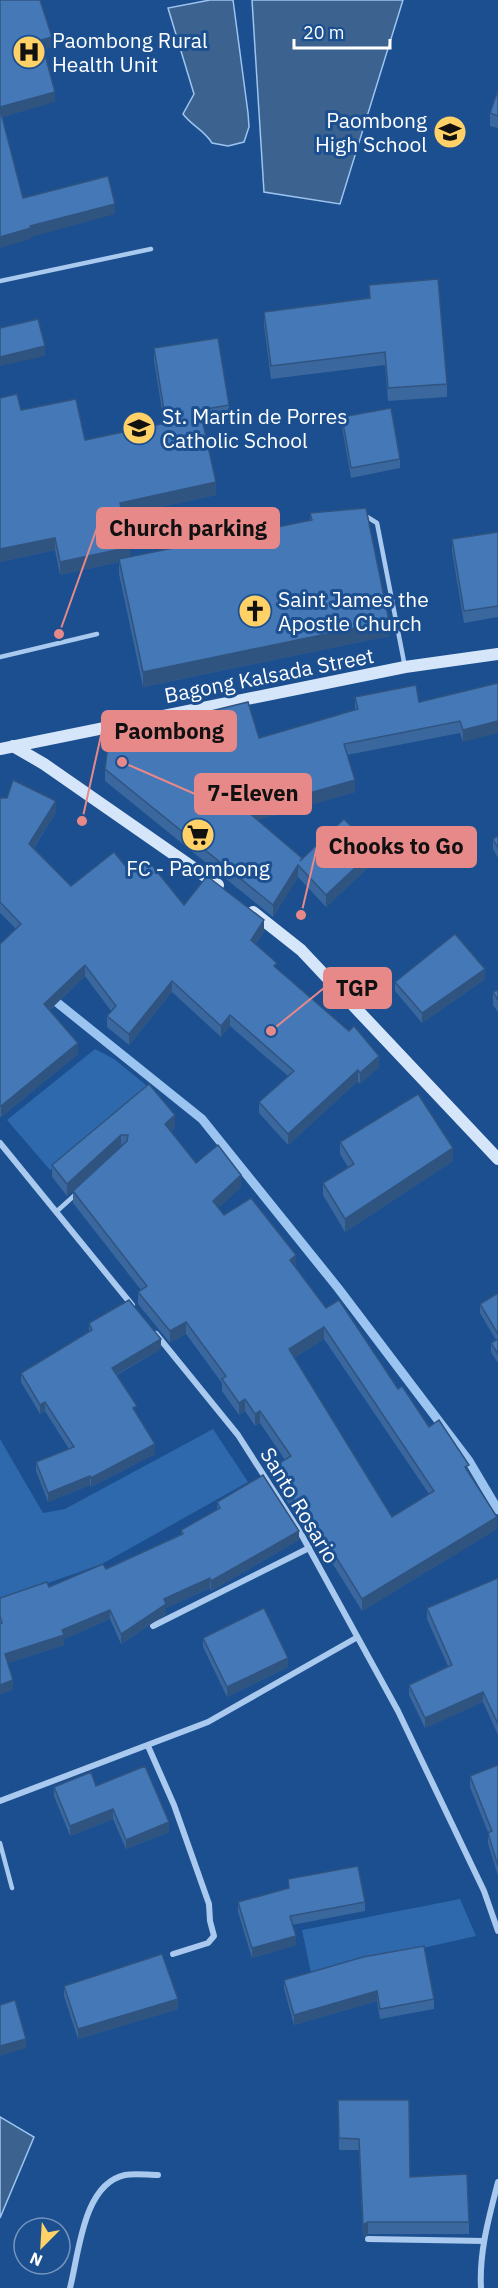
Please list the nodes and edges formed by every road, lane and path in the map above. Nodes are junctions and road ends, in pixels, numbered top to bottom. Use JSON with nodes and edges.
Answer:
{"nodes":[{"id":1,"x":151,"y":249,"type":"dead end"},
{"id":2,"x":0,"y":281,"type":"edge"},
{"id":3,"x":353,"y":515,"type":"edge"},
{"id":4,"x":97,"y":634,"type":"dead end"},
{"id":5,"x":498,"y":654,"type":"edge"},
{"id":6,"x":0,"y":657,"type":"edge"},
{"id":7,"x":405,"y":667,"type":"junction"},
{"id":8,"x":13,"y":746,"type":"junction"},
{"id":9,"x":0,"y":749,"type":"edge"},
{"id":10,"x":227,"y":893,"type":"edge"},
{"id":11,"x":246,"y":907,"type":"edge"},
{"id":12,"x":0,"y":1143,"type":"edge"},
{"id":13,"x":498,"y":1159,"type":"edge"},
{"id":14,"x":82,"y":1189,"type":"edge"},
{"id":15,"x":56,"y":1212,"type":"junction"},
{"id":16,"x":139,"y":1314,"type":"edge"},
{"id":17,"x":147,"y":1323,"type":"edge"},
{"id":18,"x":309,"y":1548,"type":"junction"},
{"id":19,"x":153,"y":1626,"type":"edge"},
{"id":20,"x":356,"y":1638,"type":"junction"},
{"id":21,"x":148,"y":1746,"type":"junction"},
{"id":22,"x":1,"y":1799,"type":"edge"},
{"id":23,"x":0,"y":1843,"type":"edge"},
{"id":24,"x":12,"y":1888,"type":"dead end"},
{"id":25,"x":498,"y":1931,"type":"edge"},
{"id":26,"x":172,"y":1954,"type":"dead end"},
{"id":27,"x":159,"y":2175,"type":"dead end"},
{"id":28,"x":498,"y":2182,"type":"edge"},
{"id":29,"x":368,"y":2239,"type":"edge"},
{"id":30,"x":484,"y":2241,"type":"junction"},
{"id":31,"x":70,"y":2288,"type":"edge"},
{"id":32,"x":481,"y":2288,"type":"edge"}],
"edges":[{"from":1,"to":2,"type":"lane"},
{"from":3,"to":7,"type":"lane"},
{"from":4,"to":6,"type":"lane"},
{"from":5,"to":7,"type":"main road","name":"Bagong Kalsada Street"},
{"from":7,"to":8,"type":"main road","name":"Bagong Kalsada Street"},
{"from":8,"to":9,"type":"main road","name":"Bagong Kalsada Street"},
{"from":8,"to":10,"type":"main road"},
{"from":11,"to":13,"type":"main road"},
{"from":12,"to":15,"type":"street"},
{"from":14,"to":15,"type":"lane"},
{"from":15,"to":16,"type":"street"},
{"from":17,"to":18,"type":"street","name":"Santo Rosario"},
{"from":18,"to":19,"type":"street"},
{"from":18,"to":20,"type":"street","name":"Santo Rosario"},
{"from":20,"to":21,"type":"street"},
{"from":20,"to":25,"type":"street","name":"Santo Rosario"},
{"from":21,"to":22,"type":"street"},
{"from":21,"to":26,"type":"street"},
{"from":23,"to":24,"type":"lane"},
{"from":27,"to":31,"type":"street"},
{"from":28,"to":30,"type":"street"},
{"from":29,"to":30,"type":"street"},
{"from":30,"to":32,"type":"street"}]}
